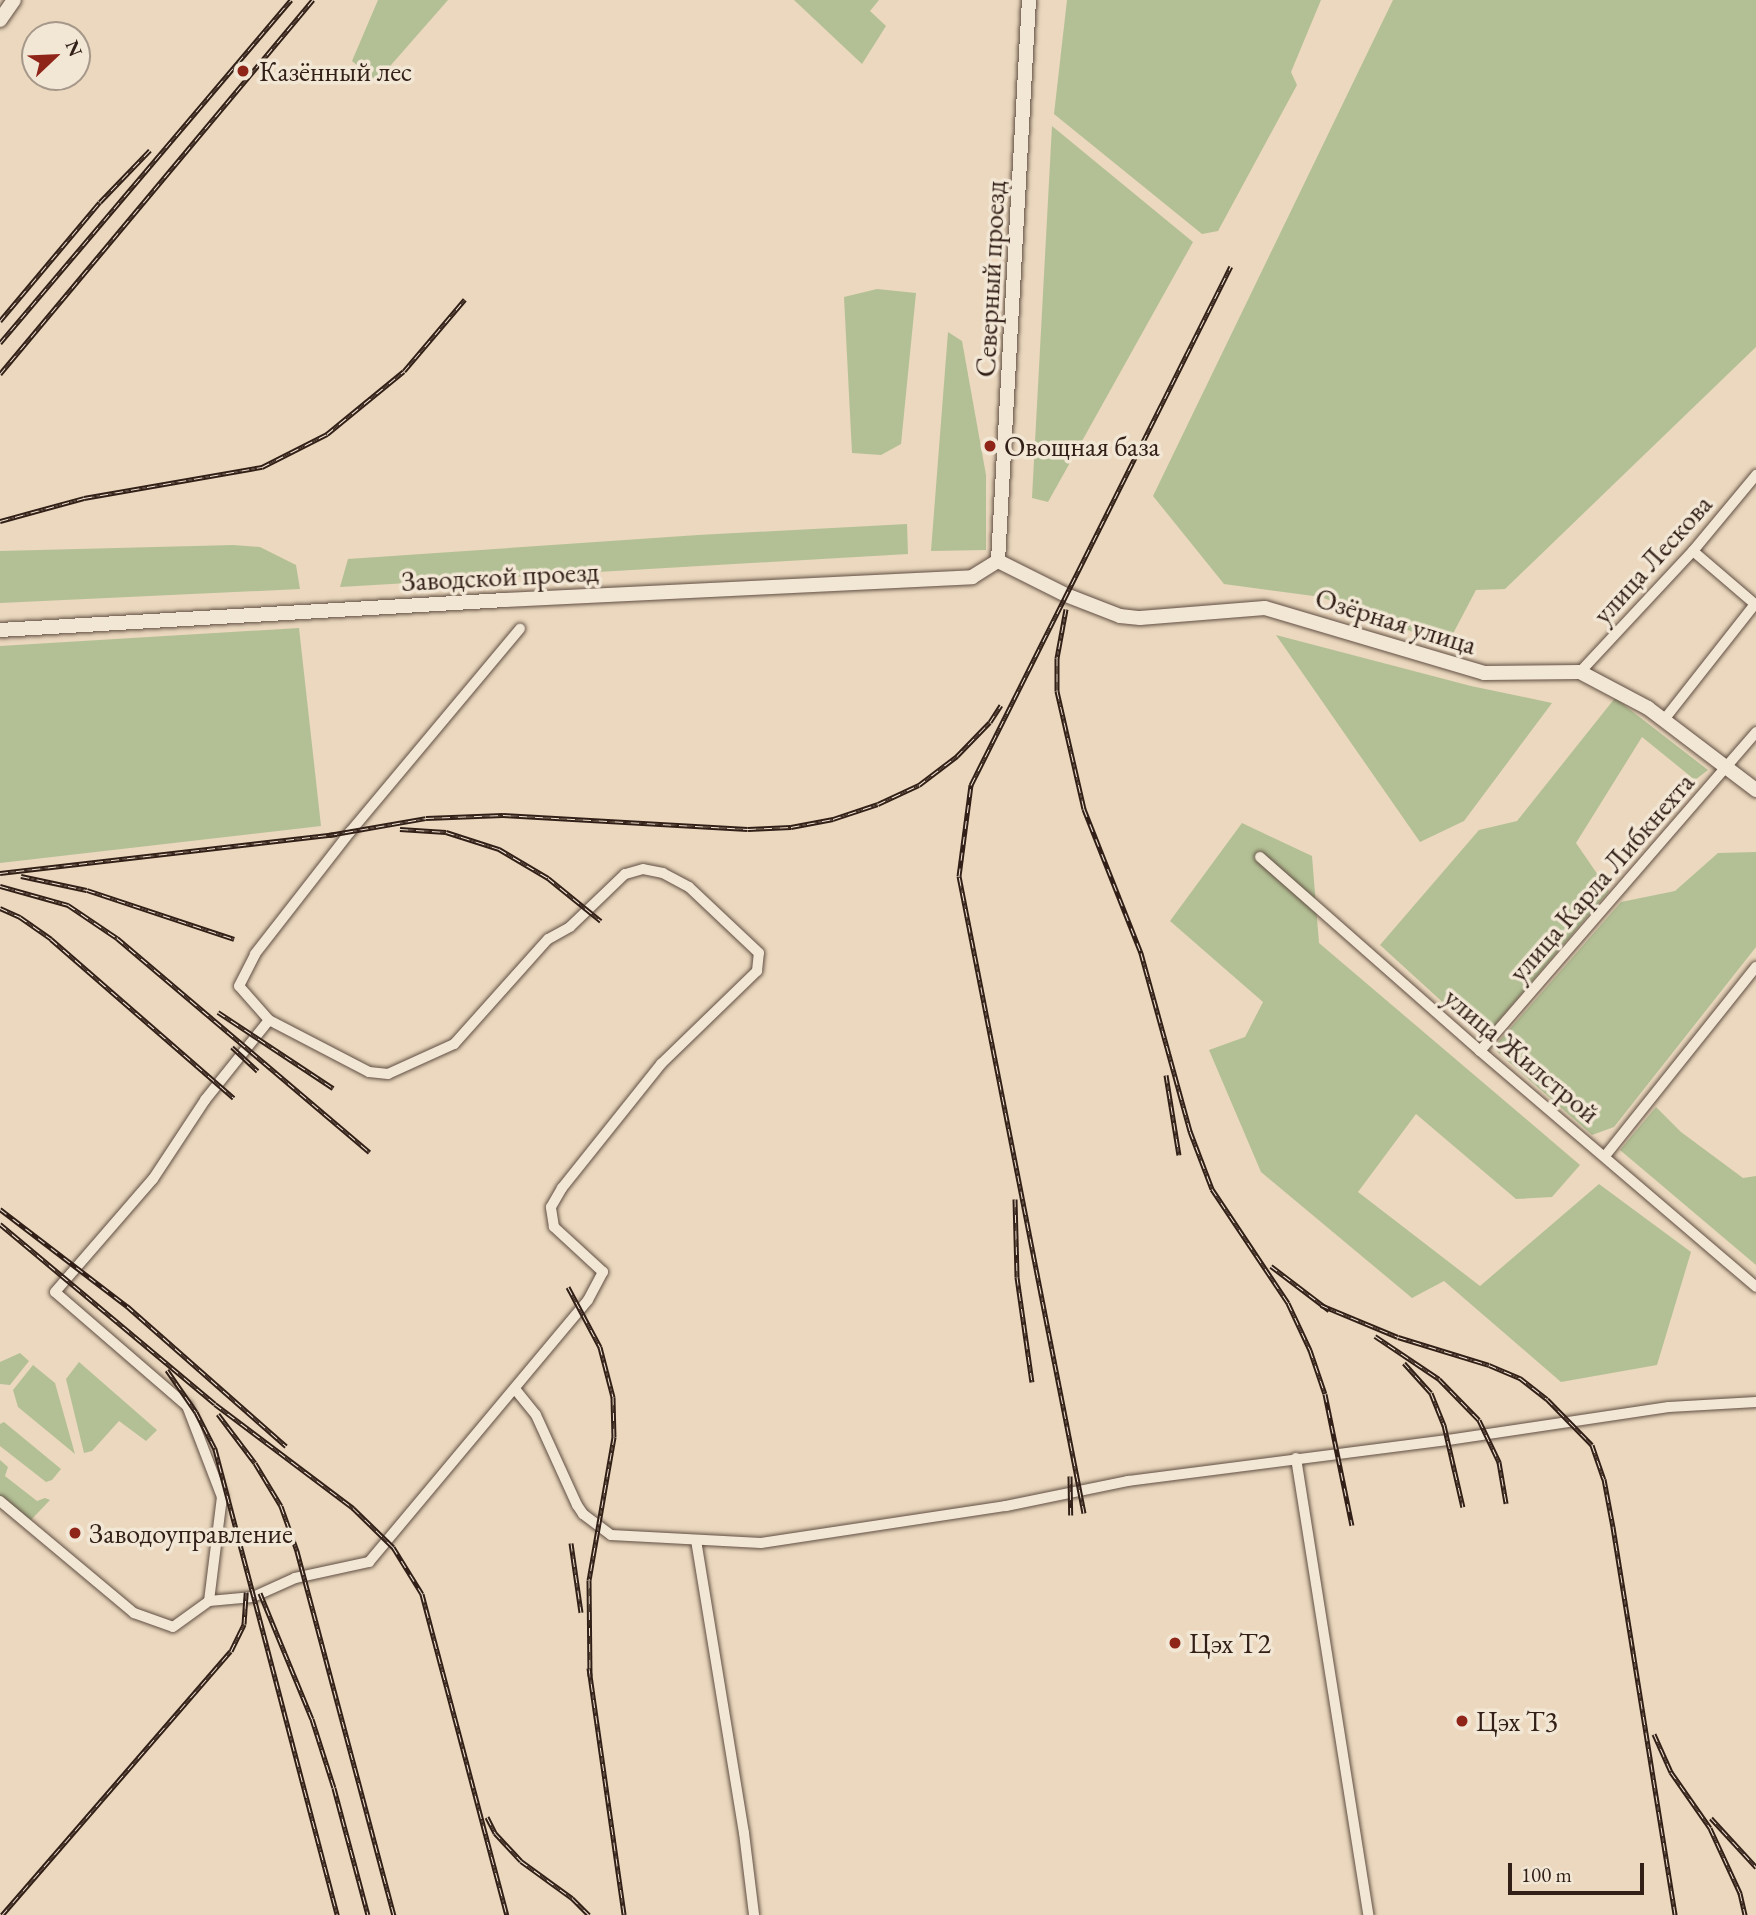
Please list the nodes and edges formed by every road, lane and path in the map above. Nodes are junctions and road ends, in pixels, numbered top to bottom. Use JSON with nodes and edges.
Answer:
{"nodes":[{"id":1,"x":14,"y":0,"type":"edge"},
{"id":2,"x":1029,"y":0,"type":"edge"},
{"id":3,"x":0,"y":20,"type":"edge"},
{"id":4,"x":1756,"y":475,"type":"edge"},
{"id":5,"x":1693,"y":551,"type":"junction"},
{"id":6,"x":998,"y":561,"type":"junction"},
{"id":7,"x":1755,"y":605,"type":"edge"},
{"id":8,"x":520,"y":629,"type":"dead end"},
{"id":9,"x":0,"y":630,"type":"edge"},
{"id":10,"x":1580,"y":672,"type":"junction"},
{"id":11,"x":1663,"y":720,"type":"junction"},
{"id":12,"x":1756,"y":732,"type":"edge"},
{"id":13,"x":1727,"y":767,"type":"junction"},
{"id":14,"x":1756,"y":790,"type":"edge"},
{"id":15,"x":1261,"y":857,"type":"dead end"},
{"id":16,"x":1756,"y":967,"type":"edge"},
{"id":17,"x":269,"y":1020,"type":"junction"},
{"id":18,"x":1480,"y":1051,"type":"junction"},
{"id":19,"x":1605,"y":1156,"type":"junction"},
{"id":20,"x":1756,"y":1287,"type":"edge"},
{"id":21,"x":515,"y":1389,"type":"junction"},
{"id":22,"x":1756,"y":1402,"type":"edge"},
{"id":23,"x":1296,"y":1458,"type":"junction"},
{"id":24,"x":0,"y":1501,"type":"edge"},
{"id":25,"x":696,"y":1539,"type":"junction"},
{"id":26,"x":209,"y":1601,"type":"junction"},
{"id":27,"x":754,"y":1915,"type":"edge"},
{"id":28,"x":1368,"y":1915,"type":"edge"}],
"edges":[{"from":1,"to":3,"type":"street"},
{"from":2,"to":6,"type":"street","name":"Северный проезд"},
{"from":4,"to":5,"type":"street","name":"улица Лескова"},
{"from":5,"to":7,"type":"street"},
{"from":5,"to":10,"type":"street","name":"улица Лескова"},
{"from":6,"to":9,"type":"street","name":"Заводской проезд"},
{"from":6,"to":10,"type":"street","name":"Озёрная улица"},
{"from":7,"to":11,"type":"street"},
{"from":8,"to":17,"type":"street"},
{"from":10,"to":11,"type":"street","name":"Озёрная улица"},
{"from":11,"to":13,"type":"street","name":"Озёрная улица"},
{"from":12,"to":13,"type":"street","name":"улица Карла Либкнехта"},
{"from":13,"to":14,"type":"street","name":"Озёрная улица"},
{"from":13,"to":18,"type":"street","name":"улица Карла Либкнехта"},
{"from":15,"to":18,"type":"street","name":"улица Жилстрой"},
{"from":16,"to":19,"type":"street"},
{"from":17,"to":21,"type":"street"},
{"from":17,"to":26,"type":"street"},
{"from":18,"to":19,"type":"street","name":"улица Жилстрой"},
{"from":19,"to":20,"type":"street","name":"улица Жилстрой"},
{"from":21,"to":25,"type":"street"},
{"from":21,"to":26,"type":"street"},
{"from":22,"to":23,"type":"street"},
{"from":23,"to":25,"type":"street"},
{"from":23,"to":28,"type":"street"},
{"from":24,"to":26,"type":"street"},
{"from":25,"to":27,"type":"street"}]}
